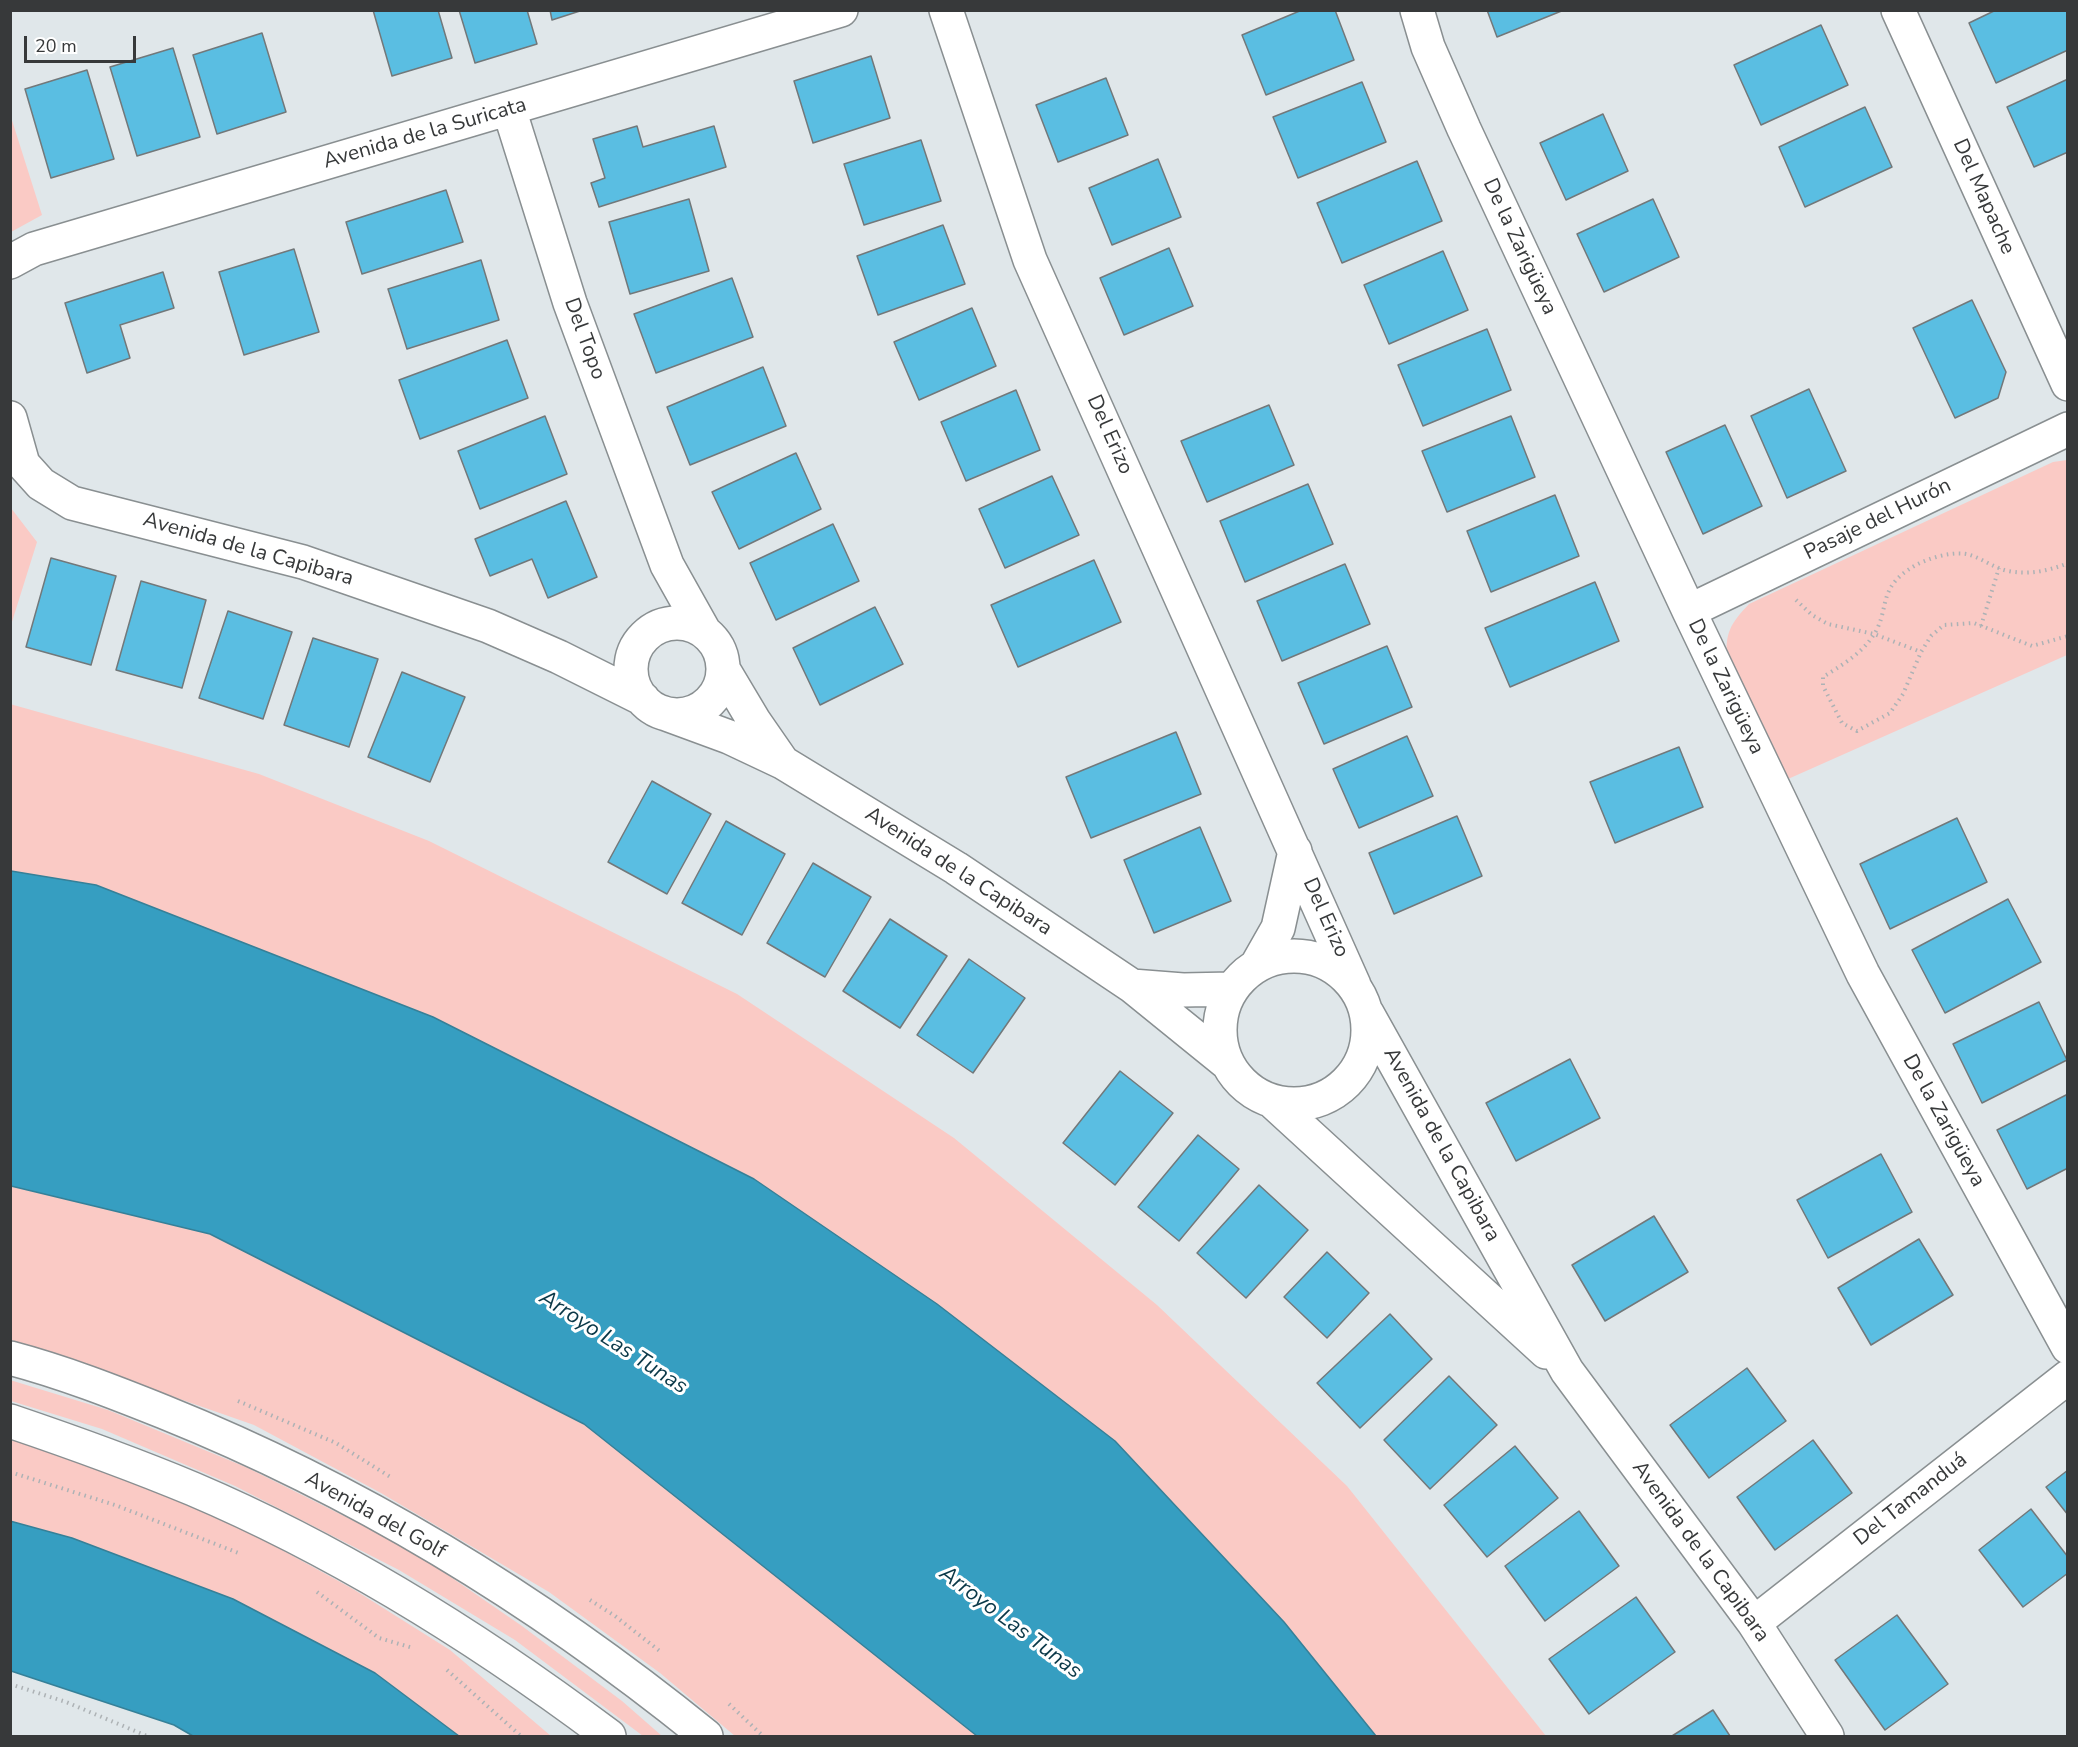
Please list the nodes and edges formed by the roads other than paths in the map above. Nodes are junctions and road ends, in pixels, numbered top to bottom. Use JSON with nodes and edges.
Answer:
{"nodes":[{"id":1,"x":841,"y":10,"type":"edge"},
{"id":2,"x":946,"y":10,"type":"edge"},
{"id":3,"x":1417,"y":10,"type":"edge"},
{"id":4,"x":1898,"y":10,"type":"edge"},
{"id":5,"x":509,"y":109,"type":"junction"},
{"id":6,"x":10,"y":262,"type":"edge"},
{"id":7,"x":2067,"y":384,"type":"edge"},
{"id":8,"x":10,"y":418,"type":"edge"},
{"id":9,"x":2067,"y":429,"type":"edge"},
{"id":10,"x":667,"y":565,"type":"junction"},
{"id":11,"x":1689,"y":611,"type":"junction"},
{"id":12,"x":651,"y":631,"type":"junction"},
{"id":13,"x":704,"y":631,"type":"junction"},
{"id":14,"x":559,"y":657,"type":"junction"},
{"id":15,"x":633,"y":657,"type":"junction"},
{"id":16,"x":723,"y":669,"type":"junction"},
{"id":17,"x":652,"y":705,"type":"junction"},
{"id":18,"x":782,"y":762,"type":"junction"},
{"id":19,"x":1295,"y":850,"type":"junction"},
{"id":20,"x":1257,"y":965,"type":"junction"},
{"id":21,"x":1132,"y":986,"type":"junction"},
{"id":22,"x":1232,"y":989,"type":"junction"},
{"id":23,"x":1361,"y":999,"type":"junction"},
{"id":24,"x":1227,"y":1063,"type":"junction"},
{"id":25,"x":1273,"y":1102,"type":"junction"},
{"id":26,"x":2067,"y":1347,"type":"edge"},
{"id":27,"x":10,"y":1358,"type":"edge"},
{"id":28,"x":1567,"y":1371,"type":"junction"},
{"id":29,"x":2067,"y":1377,"type":"edge"},
{"id":30,"x":10,"y":1421,"type":"edge"},
{"id":31,"x":410,"y":1603,"type":"junction"},
{"id":32,"x":1754,"y":1623,"type":"junction"},
{"id":33,"x":572,"y":1737,"type":"edge"},
{"id":34,"x":609,"y":1737,"type":"edge"},
{"id":35,"x":706,"y":1737,"type":"edge"},
{"id":36,"x":1827,"y":1737,"type":"edge"}],
"edges":[{"from":1,"to":5,"type":"street","name":"Avenida de la Suricata"},
{"from":2,"to":19,"type":"street","name":"Del Erizo"},
{"from":3,"to":11,"type":"street","name":"De la Zarigüeya"},
{"from":4,"to":7,"type":"street","name":"Del Mapache"},
{"from":5,"to":6,"type":"street","name":"Avenida de la Suricata"},
{"from":5,"to":10,"type":"street","name":"Del Topo"},
{"from":8,"to":14,"type":"street","name":"Avenida de la Capibara"},
{"from":9,"to":11,"type":"street","name":"Pasaje del Hurón"},
{"from":10,"to":12,"type":"street","name":"Del Topo"},
{"from":10,"to":13,"type":"street","name":"Del Topo"},
{"from":11,"to":26,"type":"street","name":"De la Zarigüeya"},
{"from":12,"to":13,"type":"street"},
{"from":12,"to":15,"type":"street"},
{"from":13,"to":16,"type":"street","name":"Avenida de la Capibara"},
{"from":14,"to":15,"type":"street","name":"Avenida de la Capibara"},
{"from":14,"to":17,"type":"street","name":"Avenida de la Capibara"},
{"from":15,"to":17,"type":"street"},
{"from":16,"to":17,"type":"street","name":"Avenida de la Capibara"},
{"from":16,"to":18,"type":"street","name":"Avenida de la Capibara"},
{"from":17,"to":18,"type":"street","name":"Avenida de la Capibara"},
{"from":18,"to":21,"type":"street","name":"Avenida de la Capibara"},
{"from":19,"to":20,"type":"street","name":"Del Erizo"},
{"from":19,"to":23,"type":"street","name":"Del Erizo"},
{"from":20,"to":22,"type":"street","name":"Avenida de la Capibara"},
{"from":20,"to":23,"type":"street","name":"Avenida de la Capibara"},
{"from":21,"to":22,"type":"street","name":"Avenida de la Capibara"},
{"from":21,"to":24,"type":"street","name":"Avenida de la Capibara"},
{"from":22,"to":24,"type":"street","name":"Avenida de la Capibara"},
{"from":23,"to":25,"type":"street","name":"Avenida de la Capibara"},
{"from":23,"to":28,"type":"street","name":"Avenida de la Capibara"},
{"from":24,"to":25,"type":"street","name":"Avenida de la Capibara"},
{"from":25,"to":28,"type":"street","name":"Avenida de la Capibara"},
{"from":27,"to":35,"type":"street","name":"Avenida del Golf"},
{"from":28,"to":32,"type":"street","name":"Avenida de la Capibara"},
{"from":29,"to":32,"type":"street","name":"Del Tamanduá"},
{"from":30,"to":31,"type":"street"},
{"from":31,"to":33,"type":"street"},
{"from":31,"to":34,"type":"street"},
{"from":32,"to":36,"type":"street","name":"Avenida de la Capibara"}]}
